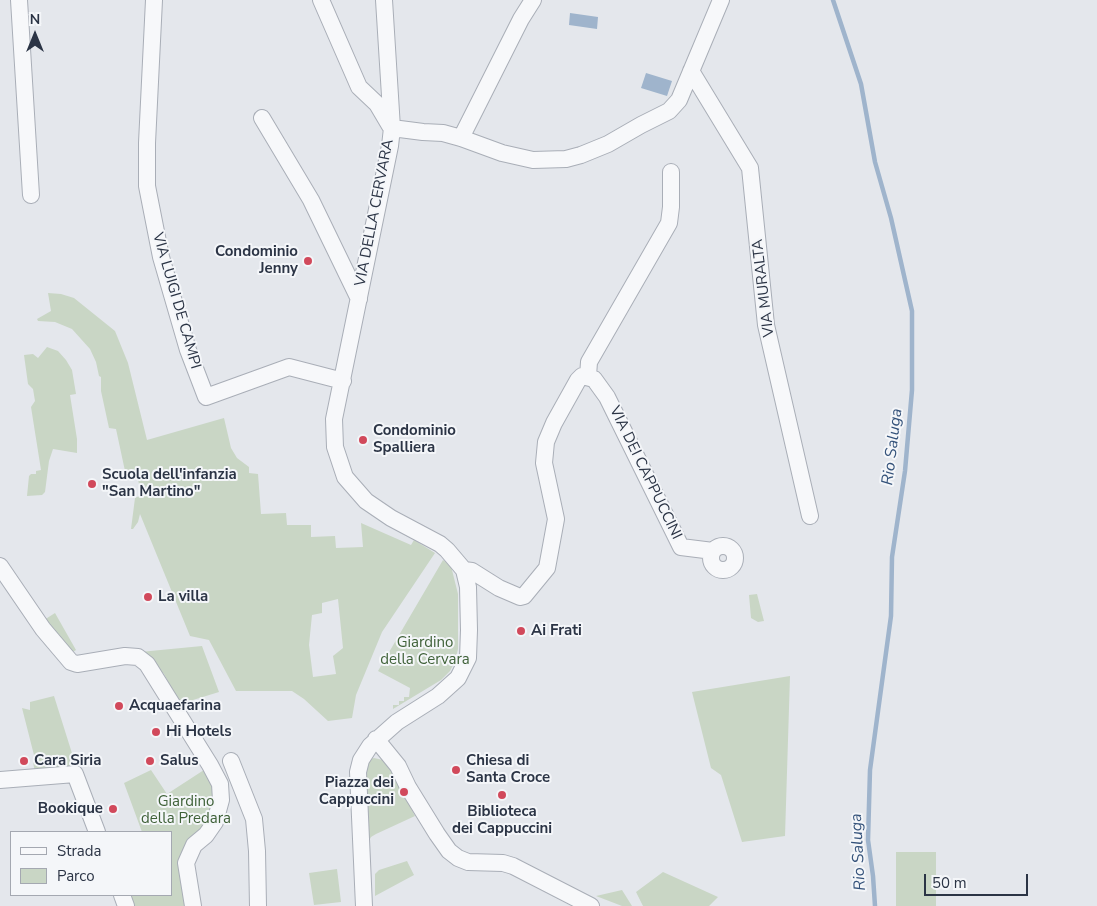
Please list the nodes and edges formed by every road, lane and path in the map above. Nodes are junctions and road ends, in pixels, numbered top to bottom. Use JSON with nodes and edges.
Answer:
{"nodes":[{"id":1,"x":19,"y":0,"type":"edge"},
{"id":2,"x":154,"y":0,"type":"edge"},
{"id":3,"x":321,"y":0,"type":"edge"},
{"id":4,"x":384,"y":0,"type":"edge"},
{"id":5,"x":533,"y":0,"type":"edge"},
{"id":6,"x":721,"y":0,"type":"edge"},
{"id":7,"x":692,"y":71,"type":"junction"},
{"id":8,"x":262,"y":118,"type":"dead end"},
{"id":9,"x":392,"y":128,"type":"junction"},
{"id":10,"x":461,"y":138,"type":"junction"},
{"id":11,"x":671,"y":172,"type":"dead end"},
{"id":12,"x":31,"y":195,"type":"dead end"},
{"id":13,"x":359,"y":299,"type":"junction"},
{"id":14,"x":588,"y":376,"type":"junction"},
{"id":15,"x":343,"y":381,"type":"junction"},
{"id":16,"x":810,"y":516,"type":"dead end"},
{"id":17,"x":713,"y":551,"type":"dead end"},
{"id":18,"x":0,"y":566,"type":"edge"},
{"id":19,"x":464,"y":570,"type":"junction"},
{"id":20,"x":376,"y":739,"type":"junction"},
{"id":21,"x":231,"y":761,"type":"dead end"},
{"id":22,"x":0,"y":780,"type":"edge"},
{"id":23,"x":97,"y":831,"type":"edge"},
{"id":24,"x":193,"y":906,"type":"edge"},
{"id":25,"x":258,"y":906,"type":"edge"},
{"id":26,"x":364,"y":906,"type":"edge"},
{"id":27,"x":591,"y":906,"type":"edge"}],
"edges":[{"from":1,"to":12,"type":"street"},
{"from":2,"to":15,"type":"street","name":"VIA LUIGI DE CAMPI"},
{"from":3,"to":9,"type":"street"},
{"from":4,"to":9,"type":"street","name":"VIA DELLA CERVARA"},
{"from":5,"to":10,"type":"street"},
{"from":6,"to":7,"type":"street"},
{"from":7,"to":10,"type":"street"},
{"from":7,"to":16,"type":"street","name":"VIA MURALTA"},
{"from":8,"to":13,"type":"street","name":"VIA DELLA CERVARA"},
{"from":9,"to":10,"type":"street"},
{"from":9,"to":13,"type":"street","name":"VIA DELLA CERVARA"},
{"from":11,"to":14,"type":"street"},
{"from":13,"to":15,"type":"street","name":"VIA DELLA CERVARA"},
{"from":14,"to":17,"type":"street","name":"VIA DEI CAPPUCCINI"},
{"from":14,"to":19,"type":"street"},
{"from":15,"to":19,"type":"street","name":"VIA DELLA CERVARA"},
{"from":18,"to":24,"type":"street"},
{"from":19,"to":20,"type":"street"},
{"from":20,"to":26,"type":"street"},
{"from":20,"to":27,"type":"street"},
{"from":21,"to":25,"type":"street"},
{"from":22,"to":23,"type":"street"}]}
